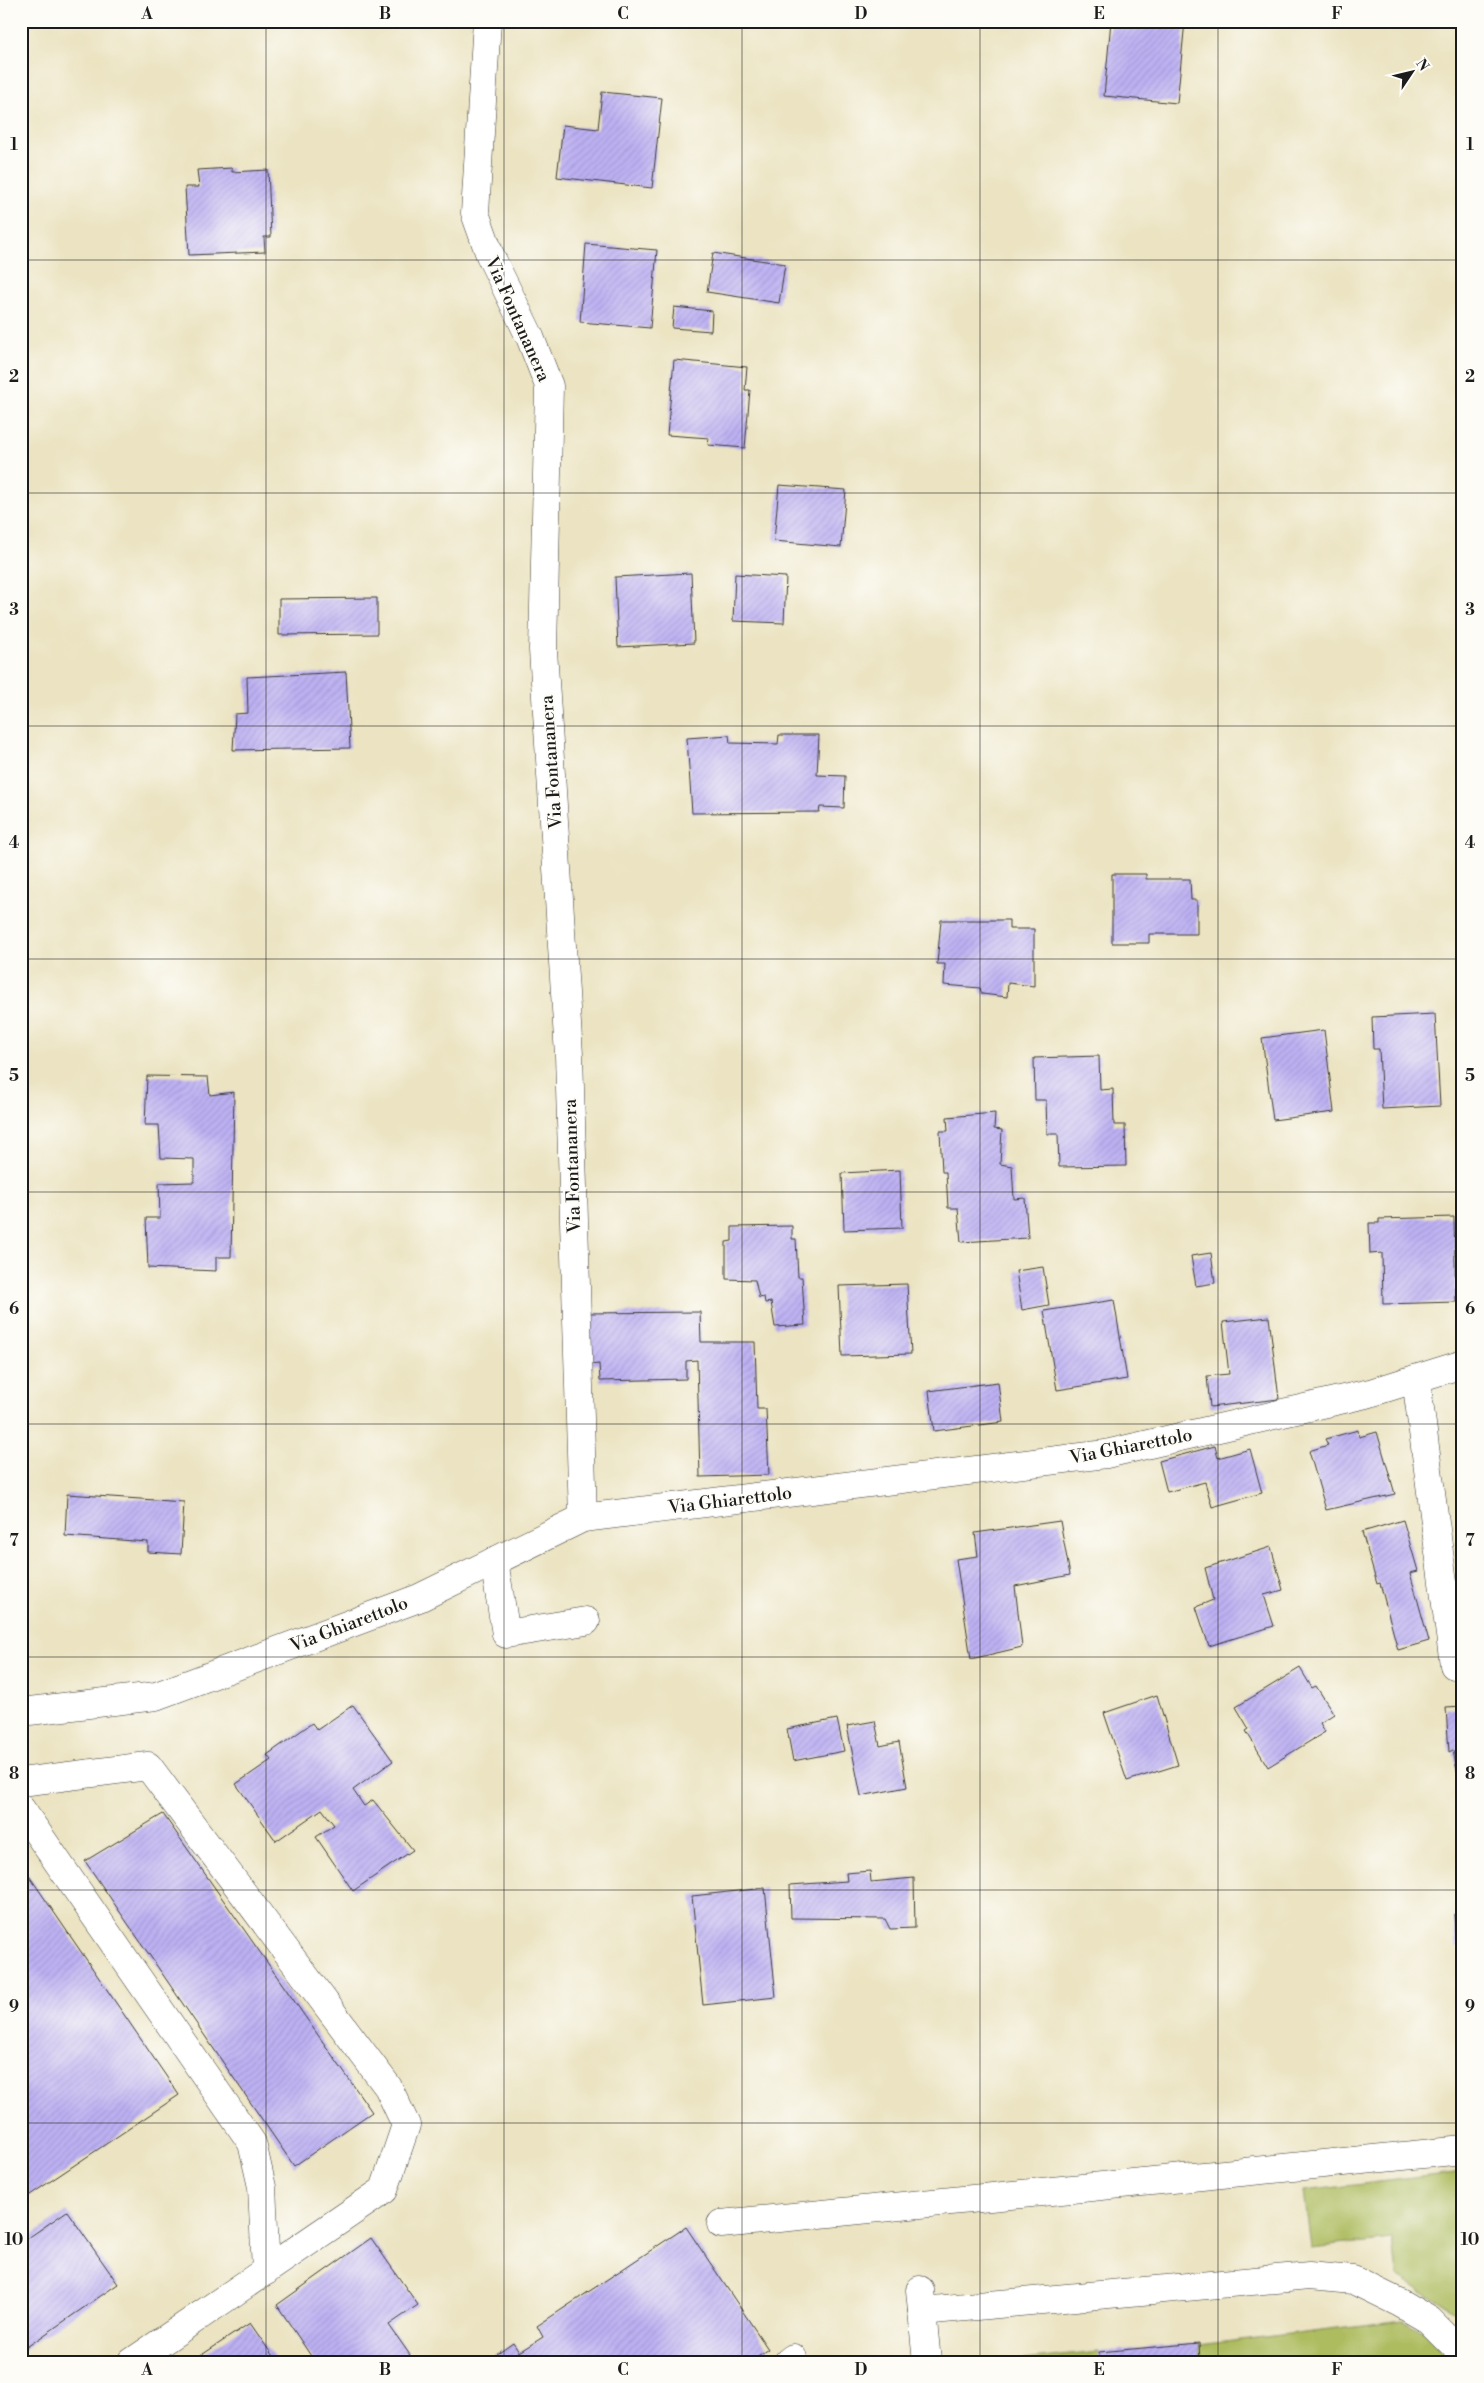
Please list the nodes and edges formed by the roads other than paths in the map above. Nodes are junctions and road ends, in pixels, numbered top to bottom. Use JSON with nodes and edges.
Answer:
{"nodes":[{"id":1,"x":487,"y":21,"type":"edge"},
{"id":2,"x":1463,"y":1364,"type":"edge"},
{"id":3,"x":1416,"y":1379,"type":"junction"},
{"id":4,"x":583,"y":1518,"type":"junction"},
{"id":5,"x":494,"y":1561,"type":"junction"},
{"id":6,"x":586,"y":1621,"type":"dead end"},
{"id":7,"x":1463,"y":1665,"type":"edge"},
{"id":8,"x":21,"y":1712,"type":"edge"},
{"id":9,"x":21,"y":1782,"type":"edge"},
{"id":10,"x":21,"y":1809,"type":"edge"},
{"id":11,"x":1463,"y":2150,"type":"edge"},
{"id":12,"x":721,"y":2224,"type":"dead end"},
{"id":13,"x":266,"y":2271,"type":"junction"},
{"id":14,"x":1463,"y":2358,"type":"edge"},
{"id":15,"x":132,"y":2362,"type":"edge"},
{"id":16,"x":927,"y":2362,"type":"edge"}],
"edges":[{"from":1,"to":4,"type":"street","name":"Via Fontananera"},
{"from":2,"to":3,"type":"street","name":"Via Ghiarettolo"},
{"from":3,"to":4,"type":"street","name":"Via Ghiarettolo"},
{"from":3,"to":7,"type":"street"},
{"from":4,"to":5,"type":"street","name":"Via Ghiarettolo"},
{"from":5,"to":6,"type":"street"},
{"from":5,"to":8,"type":"street","name":"Via Ghiarettolo"},
{"from":9,"to":13,"type":"street"},
{"from":10,"to":13,"type":"street"},
{"from":11,"to":12,"type":"street"},
{"from":13,"to":15,"type":"street"},
{"from":14,"to":16,"type":"street"}]}
